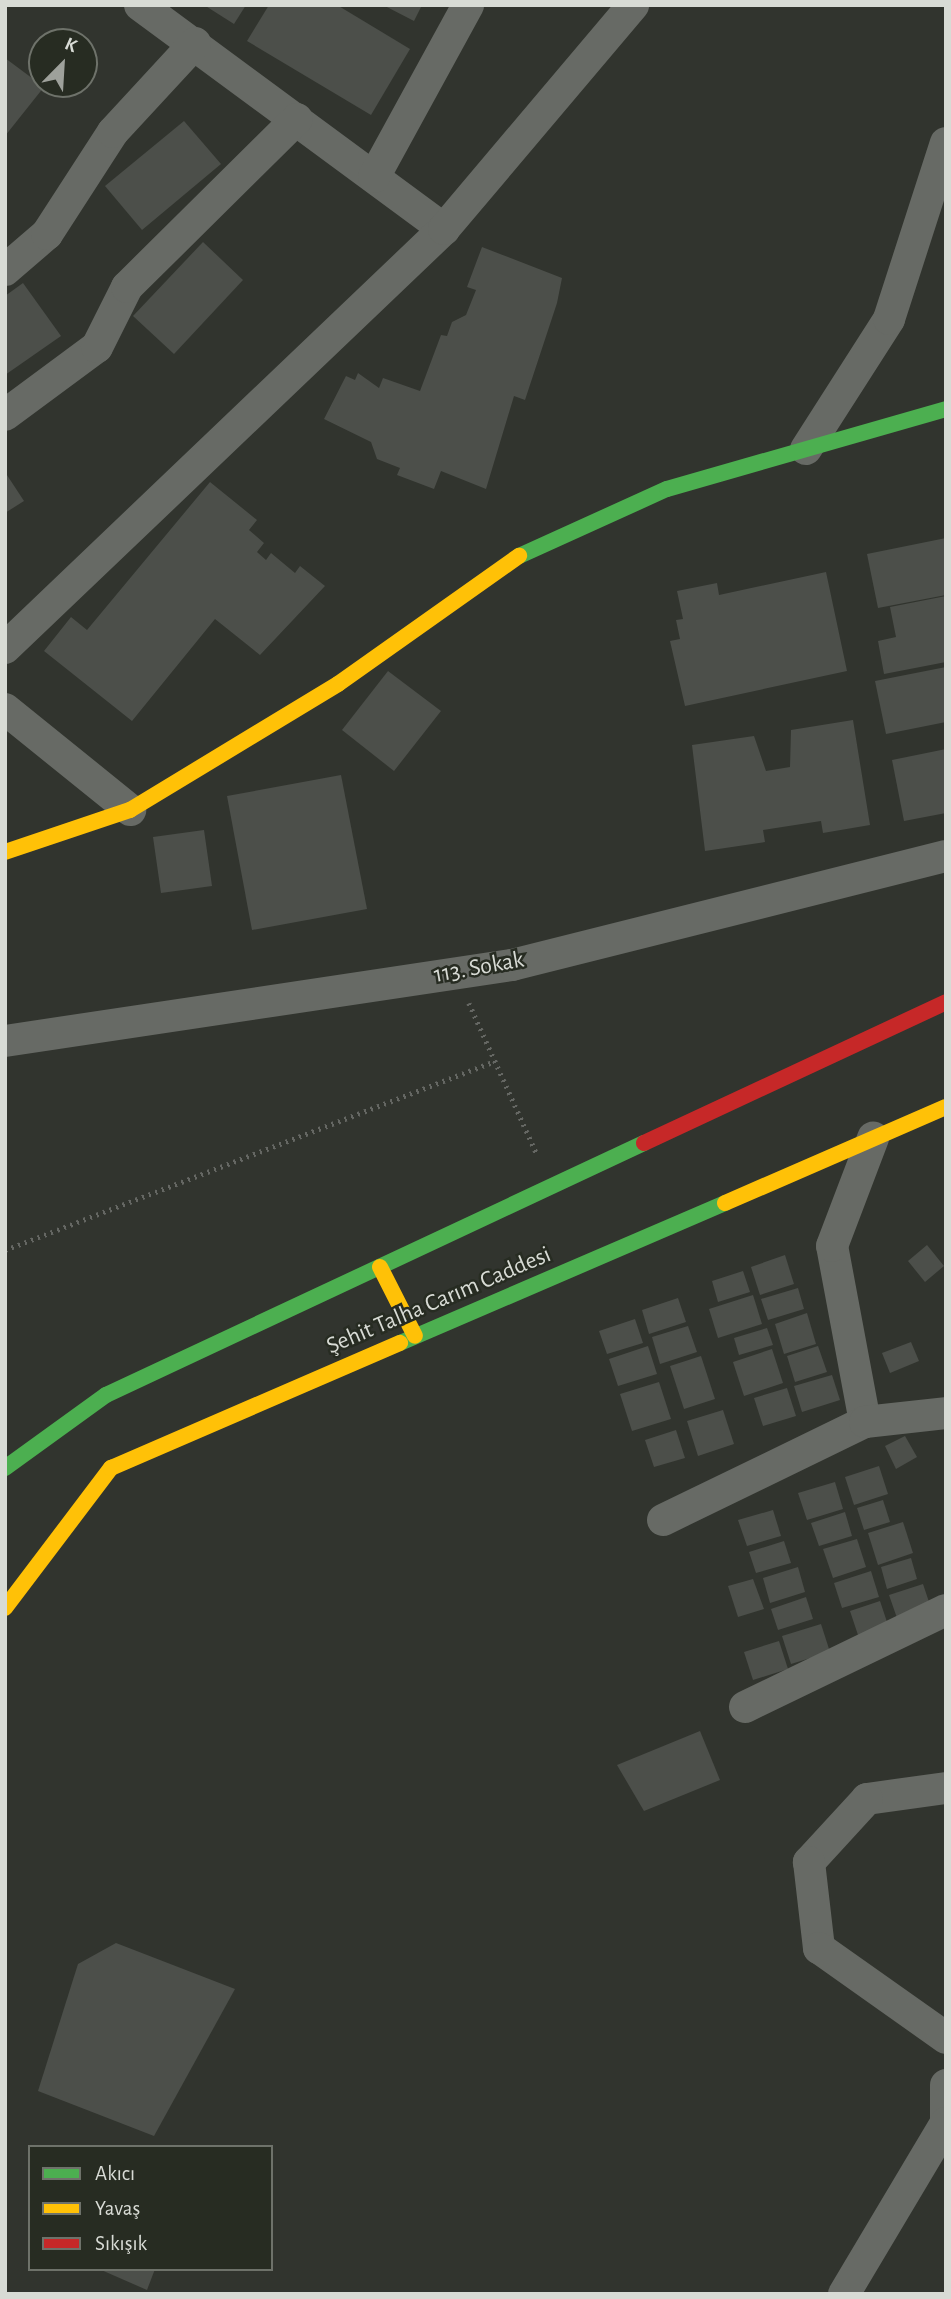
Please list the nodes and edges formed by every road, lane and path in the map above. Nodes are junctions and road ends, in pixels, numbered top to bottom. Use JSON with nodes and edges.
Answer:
{"nodes":[{"id":1,"x":140,"y":5,"type":"edge"},
{"id":2,"x":468,"y":5,"type":"edge"},
{"id":3,"x":633,"y":5,"type":"edge"},
{"id":4,"x":195,"y":43,"type":"junction"},
{"id":5,"x":296,"y":119,"type":"junction"},
{"id":6,"x":946,"y":143,"type":"edge"},
{"id":7,"x":373,"y":177,"type":"junction"},
{"id":8,"x":444,"y":229,"type":"junction"},
{"id":9,"x":5,"y":270,"type":"edge"},
{"id":10,"x":946,"y":409,"type":"edge"},
{"id":11,"x":5,"y":415,"type":"edge"},
{"id":12,"x":806,"y":449,"type":"junction"},
{"id":13,"x":5,"y":648,"type":"edge"},
{"id":14,"x":5,"y":709,"type":"edge"},
{"id":15,"x":130,"y":810,"type":"junction"},
{"id":16,"x":5,"y":852,"type":"edge"},
{"id":17,"x":946,"y":856,"type":"edge"},
{"id":18,"x":456,"y":973,"type":"junction"},
{"id":19,"x":946,"y":1002,"type":"edge"},
{"id":20,"x":5,"y":1041,"type":"edge"},
{"id":21,"x":495,"y":1061,"type":"junction"},
{"id":22,"x":946,"y":1107,"type":"edge"},
{"id":23,"x":873,"y":1138,"type":"junction"},
{"id":24,"x":552,"y":1186,"type":"junction"},
{"id":25,"x":5,"y":1250,"type":"edge"},
{"id":26,"x":380,"y":1267,"type":"junction"},
{"id":27,"x":415,"y":1336,"type":"junction"},
{"id":28,"x":946,"y":1413,"type":"edge"},
{"id":29,"x":865,"y":1422,"type":"junction"},
{"id":30,"x":5,"y":1468,"type":"edge"},
{"id":31,"x":663,"y":1520,"type":"dead end"},
{"id":32,"x":5,"y":1608,"type":"edge"},
{"id":33,"x":946,"y":1609,"type":"edge"},
{"id":34,"x":746,"y":1707,"type":"dead end"},
{"id":35,"x":946,"y":1788,"type":"edge"},
{"id":36,"x":946,"y":2038,"type":"edge"},
{"id":37,"x":946,"y":2085,"type":"edge"},
{"id":38,"x":945,"y":2125,"type":"edge"},
{"id":39,"x":844,"y":2294,"type":"edge"}],
"edges":[{"from":1,"to":4,"type":"street"},
{"from":2,"to":7,"type":"street"},
{"from":3,"to":8,"type":"street"},
{"from":4,"to":5,"type":"street"},
{"from":4,"to":9,"type":"street"},
{"from":5,"to":7,"type":"street"},
{"from":5,"to":11,"type":"street"},
{"from":6,"to":12,"type":"street"},
{"from":7,"to":8,"type":"street"},
{"from":8,"to":13,"type":"street"},
{"from":10,"to":12,"type":"street"},
{"from":12,"to":15,"type":"street"},
{"from":14,"to":15,"type":"street"},
{"from":15,"to":16,"type":"street"},
{"from":17,"to":18,"type":"street","name":"113. Sokak"},
{"from":18,"to":20,"type":"street","name":"113. Sokak"},
{"from":18,"to":21,"type":"path"},
{"from":19,"to":24,"type":"street"},
{"from":21,"to":24,"type":"path"},
{"from":21,"to":25,"type":"path"},
{"from":22,"to":23,"type":"street","name":"Şehit Talha Carım Caddesi"},
{"from":23,"to":27,"type":"street","name":"Şehit Talha Carım Caddesi"},
{"from":23,"to":29,"type":"street"},
{"from":24,"to":26,"type":"street"},
{"from":26,"to":27,"type":"street"},
{"from":26,"to":30,"type":"street"},
{"from":27,"to":32,"type":"street","name":"Şehit Talha Carım Caddesi"},
{"from":28,"to":29,"type":"street"},
{"from":29,"to":31,"type":"street"},
{"from":33,"to":34,"type":"street"},
{"from":35,"to":36,"type":"street"},
{"from":37,"to":38,"type":"street"},
{"from":38,"to":39,"type":"street"}]}
